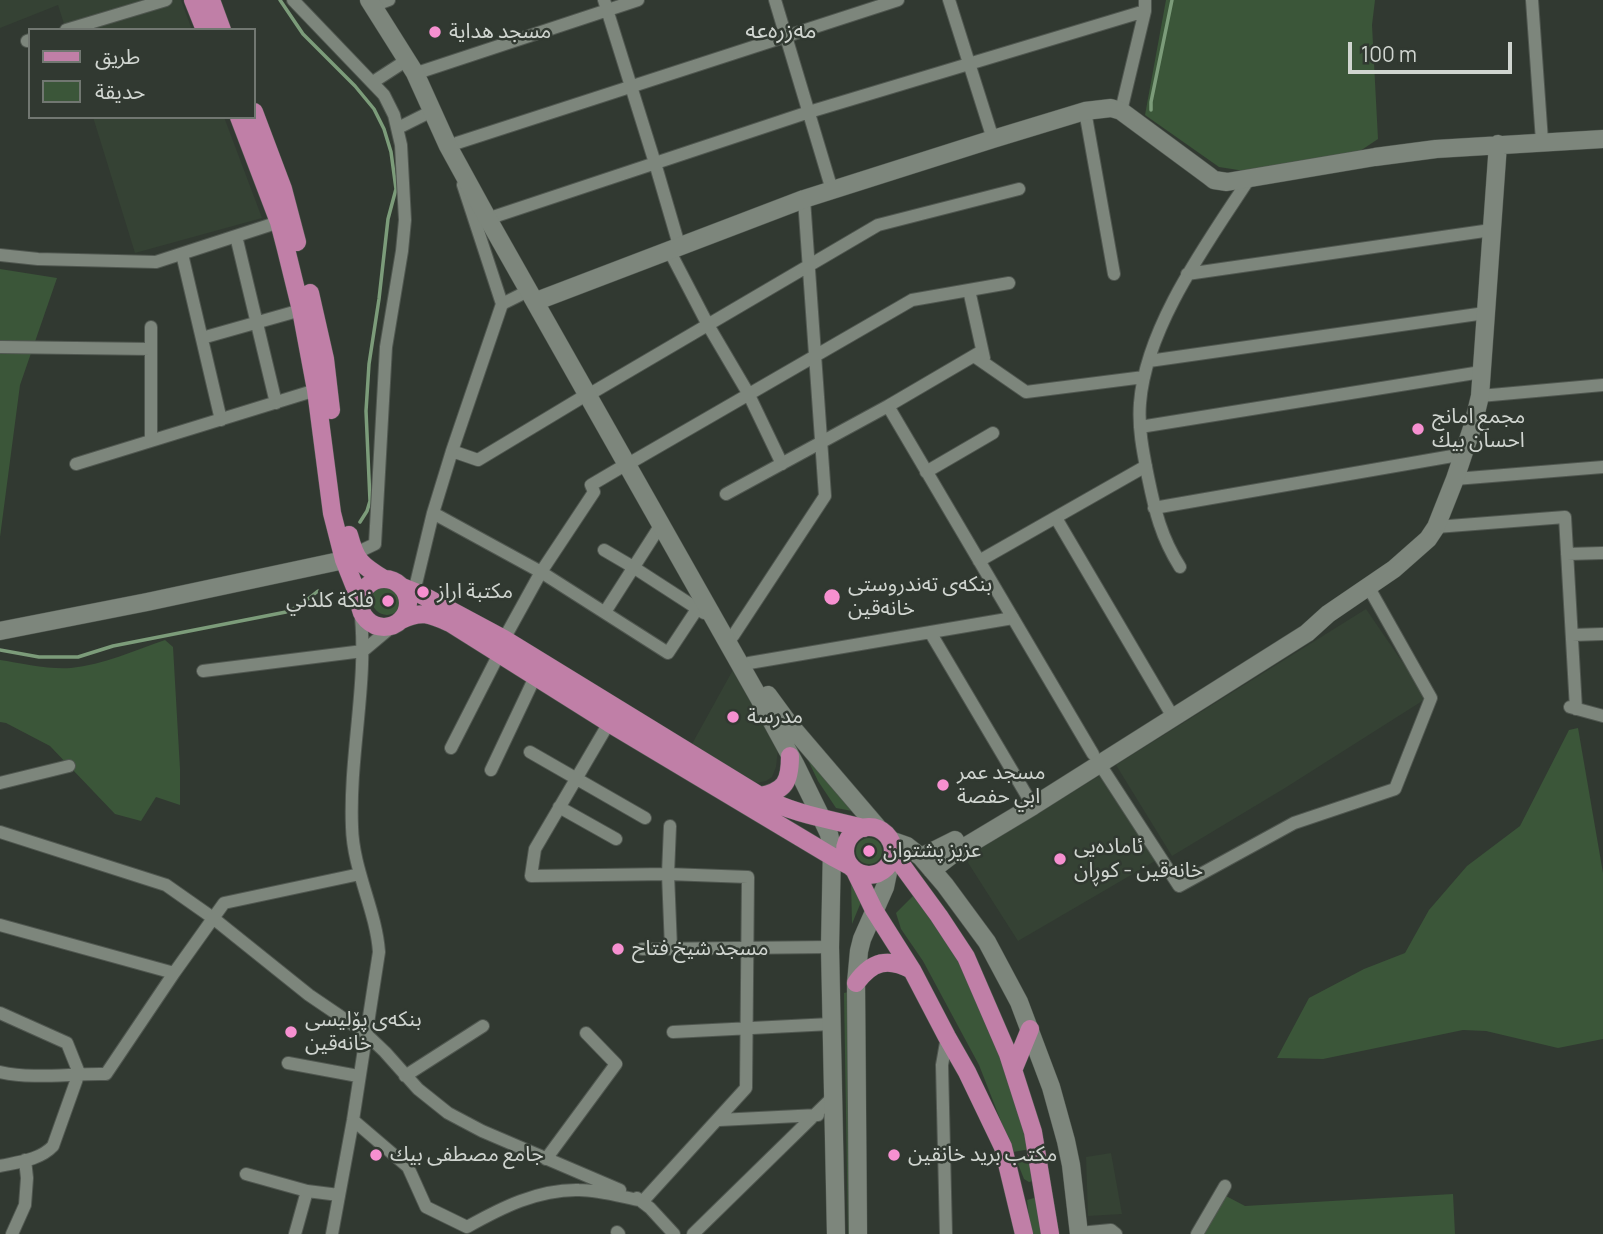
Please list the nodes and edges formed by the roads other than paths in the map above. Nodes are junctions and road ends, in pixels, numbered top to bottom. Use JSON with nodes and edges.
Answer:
{"nodes":[{"id":1,"x":166,"y":0,"type":"edge"},
{"id":2,"x":193,"y":0,"type":"edge"},
{"id":3,"x":211,"y":0,"type":"edge"},
{"id":4,"x":293,"y":0,"type":"edge"},
{"id":5,"x":638,"y":0,"type":"edge"},
{"id":6,"x":775,"y":0,"type":"edge"},
{"id":7,"x":898,"y":0,"type":"edge"},
{"id":8,"x":949,"y":0,"type":"edge"},
{"id":9,"x":1532,"y":0,"type":"edge"},
{"id":10,"x":379,"y":1,"type":"edge"},
{"id":11,"x":605,"y":5,"type":"edge"},
{"id":12,"x":1145,"y":6,"type":"edge"},
{"id":13,"x":72,"y":28,"type":"edge"},
{"id":14,"x":204,"y":28,"type":"edge"},
{"id":15,"x":221,"y":28,"type":"edge"},
{"id":16,"x":785,"y":36,"type":"junction"},
{"id":17,"x":407,"y":60,"type":"junction"},
{"id":18,"x":969,"y":63,"type":"junction"},
{"id":19,"x":423,"y":71,"type":"junction"},
{"id":20,"x":373,"y":82,"type":"junction"},
{"id":21,"x":632,"y":86,"type":"junction"},
{"id":22,"x":432,"y":111,"type":"junction"},
{"id":23,"x":1085,"y":111,"type":"junction"},
{"id":24,"x":1121,"y":111,"type":"junction"},
{"id":25,"x":809,"y":112,"type":"junction"},
{"id":26,"x":256,"y":117,"type":"edge"},
{"id":27,"x":240,"y":119,"type":"edge"},
{"id":28,"x":398,"y":128,"type":"junction"},
{"id":29,"x":993,"y":139,"type":"junction"},
{"id":30,"x":1603,"y":139,"type":"edge"},
{"id":31,"x":1542,"y":141,"type":"junction"},
{"id":32,"x":1498,"y":144,"type":"junction"},
{"id":33,"x":455,"y":148,"type":"junction"},
{"id":34,"x":655,"y":163,"type":"junction"},
{"id":35,"x":1249,"y":179,"type":"junction"},
{"id":36,"x":1018,"y":189,"type":"dead end"},
{"id":37,"x":832,"y":190,"type":"junction"},
{"id":38,"x":804,"y":199,"type":"junction"},
{"id":39,"x":496,"y":216,"type":"junction"},
{"id":40,"x":279,"y":222,"type":"junction"},
{"id":41,"x":1491,"y":230,"type":"junction"},
{"id":42,"x":236,"y":236,"type":"junction"},
{"id":43,"x":674,"y":248,"type":"junction"},
{"id":44,"x":182,"y":254,"type":"junction"},
{"id":45,"x":0,"y":255,"type":"edge"},
{"id":46,"x":809,"y":266,"type":"junction"},
{"id":47,"x":1114,"y":274,"type":"dead end"},
{"id":48,"x":1187,"y":274,"type":"junction"},
{"id":49,"x":1009,"y":283,"type":"dead end"},
{"id":50,"x":969,"y":290,"type":"junction"},
{"id":51,"x":535,"y":295,"type":"junction"},
{"id":52,"x":502,"y":304,"type":"junction"},
{"id":53,"x":301,"y":310,"type":"junction"},
{"id":54,"x":1485,"y":313,"type":"junction"},
{"id":55,"x":256,"y":323,"type":"junction"},
{"id":56,"x":708,"y":325,"type":"junction"},
{"id":57,"x":151,"y":327,"type":"dead end"},
{"id":58,"x":202,"y":338,"type":"junction"},
{"id":59,"x":0,"y":347,"type":"edge"},
{"id":60,"x":151,"y":349,"type":"junction"},
{"id":61,"x":815,"y":356,"type":"junction"},
{"id":62,"x":981,"y":357,"type":"junction"},
{"id":63,"x":1149,"y":361,"type":"junction"},
{"id":64,"x":1481,"y":372,"type":"junction"},
{"id":65,"x":1144,"y":377,"type":"junction"},
{"id":66,"x":1603,"y":385,"type":"edge"},
{"id":67,"x":316,"y":390,"type":"junction"},
{"id":68,"x":590,"y":393,"type":"junction"},
{"id":69,"x":748,"y":393,"type":"junction"},
{"id":70,"x":1480,"y":396,"type":"junction"},
{"id":71,"x":276,"y":403,"type":"junction"},
{"id":72,"x":888,"y":406,"type":"junction"},
{"id":73,"x":220,"y":420,"type":"junction"},
{"id":74,"x":1140,"y":427,"type":"junction"},
{"id":75,"x":993,"y":433,"type":"dead end"},
{"id":76,"x":151,"y":441,"type":"junction"},
{"id":77,"x":822,"y":442,"type":"junction"},
{"id":78,"x":452,"y":451,"type":"junction"},
{"id":79,"x":1464,"y":454,"type":"junction"},
{"id":80,"x":630,"y":462,"type":"junction"},
{"id":81,"x":76,"y":464,"type":"dead end"},
{"id":82,"x":782,"y":464,"type":"junction"},
{"id":83,"x":1146,"y":467,"type":"junction"},
{"id":84,"x":1603,"y":467,"type":"edge"},
{"id":85,"x":926,"y":472,"type":"junction"},
{"id":86,"x":1455,"y":479,"type":"junction"},
{"id":87,"x":726,"y":494,"type":"dead end"},
{"id":88,"x":1154,"y":508,"type":"junction"},
{"id":89,"x":433,"y":513,"type":"junction"},
{"id":90,"x":1056,"y":518,"type":"junction"},
{"id":91,"x":660,"y":526,"type":"junction"},
{"id":92,"x":1436,"y":527,"type":"junction"},
{"id":93,"x":604,"y":551,"type":"dead end"},
{"id":94,"x":1603,"y":553,"type":"edge"},
{"id":95,"x":1567,"y":554,"type":"junction"},
{"id":96,"x":349,"y":557,"type":"junction"},
{"id":97,"x":979,"y":561,"type":"junction"},
{"id":98,"x":633,"y":567,"type":"junction"},
{"id":99,"x":1180,"y":567,"type":"dead end"},
{"id":100,"x":541,"y":572,"type":"junction"},
{"id":101,"x":384,"y":579,"type":"junction"},
{"id":102,"x":1368,"y":588,"type":"junction"},
{"id":103,"x":360,"y":603,"type":"junction"},
{"id":104,"x":700,"y":605,"type":"junction"},
{"id":105,"x":404,"y":606,"type":"junction"},
{"id":106,"x":605,"y":612,"type":"junction"},
{"id":107,"x":1013,"y":618,"type":"junction"},
{"id":108,"x":0,"y":631,"type":"edge"},
{"id":109,"x":930,"y":632,"type":"junction"},
{"id":110,"x":1603,"y":634,"type":"edge"},
{"id":111,"x":1572,"y":635,"type":"junction"},
{"id":112,"x":733,"y":636,"type":"junction"},
{"id":113,"x":501,"y":646,"type":"junction"},
{"id":114,"x":363,"y":651,"type":"junction"},
{"id":115,"x":749,"y":663,"type":"junction"},
{"id":116,"x":203,"y":671,"type":"dead end"},
{"id":117,"x":535,"y":677,"type":"junction"},
{"id":118,"x":1170,"y":713,"type":"junction"},
{"id":119,"x":613,"y":716,"type":"junction"},
{"id":120,"x":1603,"y":716,"type":"edge"},
{"id":121,"x":451,"y":748,"type":"dead end"},
{"id":122,"x":530,"y":752,"type":"dead end"},
{"id":123,"x":790,"y":756,"type":"junction"},
{"id":124,"x":1096,"y":759,"type":"junction"},
{"id":125,"x":69,"y":766,"type":"dead end"},
{"id":126,"x":491,"y":770,"type":"dead end"},
{"id":127,"x":576,"y":778,"type":"junction"},
{"id":128,"x":0,"y":783,"type":"edge"},
{"id":129,"x":760,"y":796,"type":"junction"},
{"id":130,"x":1030,"y":800,"type":"junction"},
{"id":131,"x":559,"y":807,"type":"junction"},
{"id":132,"x":645,"y":818,"type":"dead end"},
{"id":133,"x":822,"y":819,"type":"junction"},
{"id":134,"x":670,"y":826,"type":"dead end"},
{"id":135,"x":0,"y":832,"type":"edge"},
{"id":136,"x":617,"y":838,"type":"dead end"},
{"id":137,"x":883,"y":843,"type":"junction"},
{"id":138,"x":833,"y":857,"type":"junction"},
{"id":139,"x":927,"y":864,"type":"junction"},
{"id":140,"x":853,"y":869,"type":"junction"},
{"id":141,"x":360,"y":874,"type":"junction"},
{"id":142,"x":668,"y":874,"type":"junction"},
{"id":143,"x":874,"y":910,"type":"junction"},
{"id":144,"x":213,"y":918,"type":"junction"},
{"id":145,"x":0,"y":925,"type":"edge"},
{"id":146,"x":746,"y":947,"type":"junction"},
{"id":147,"x":831,"y":947,"type":"junction"},
{"id":148,"x":671,"y":948,"type":"junction"},
{"id":149,"x":642,"y":949,"type":"dead end"},
{"id":150,"x":912,"y":971,"type":"junction"},
{"id":151,"x":174,"y":973,"type":"junction"},
{"id":152,"x":856,"y":983,"type":"junction"},
{"id":153,"x":0,"y":1013,"type":"edge"},
{"id":154,"x":831,"y":1024,"type":"junction"},
{"id":155,"x":483,"y":1026,"type":"dead end"},
{"id":156,"x":747,"y":1028,"type":"junction"},
{"id":157,"x":1030,"y":1029,"type":"junction"},
{"id":158,"x":673,"y":1032,"type":"dead end"},
{"id":159,"x":365,"y":1033,"type":"junction"},
{"id":160,"x":586,"y":1033,"type":"dead end"},
{"id":161,"x":947,"y":1037,"type":"junction"},
{"id":162,"x":288,"y":1063,"type":"dead end"},
{"id":163,"x":1014,"y":1068,"type":"junction"},
{"id":164,"x":0,"y":1072,"type":"edge"},
{"id":165,"x":79,"y":1073,"type":"junction"},
{"id":166,"x":358,"y":1076,"type":"junction"},
{"id":167,"x":405,"y":1076,"type":"junction"},
{"id":168,"x":737,"y":1099,"type":"junction"},
{"id":169,"x":832,"y":1106,"type":"junction"},
{"id":170,"x":814,"y":1115,"type":"junction"},
{"id":171,"x":719,"y":1119,"type":"junction"},
{"id":172,"x":737,"y":1119,"type":"junction"},
{"id":173,"x":353,"y":1120,"type":"junction"},
{"id":174,"x":546,"y":1159,"type":"junction"},
{"id":175,"x":25,"y":1160,"type":"junction"},
{"id":176,"x":0,"y":1166,"type":"edge"},
{"id":177,"x":246,"y":1174,"type":"dead end"},
{"id":178,"x":1225,"y":1186,"type":"dead end"},
{"id":179,"x":307,"y":1191,"type":"junction"},
{"id":180,"x":339,"y":1195,"type":"junction"},
{"id":181,"x":643,"y":1202,"type":"junction"},
{"id":182,"x":1079,"y":1233,"type":"edge"},
{"id":183,"x":12,"y":1234,"type":"edge"},
{"id":184,"x":295,"y":1234,"type":"edge"},
{"id":185,"x":332,"y":1234,"type":"edge"},
{"id":186,"x":674,"y":1234,"type":"edge"},
{"id":187,"x":693,"y":1234,"type":"edge"},
{"id":188,"x":836,"y":1234,"type":"edge"},
{"id":189,"x":858,"y":1234,"type":"edge"},
{"id":190,"x":946,"y":1234,"type":"edge"},
{"id":191,"x":1024,"y":1234,"type":"edge"},
{"id":192,"x":1049,"y":1234,"type":"edge"},
{"id":193,"x":1116,"y":1234,"type":"edge"},
{"id":194,"x":1197,"y":1234,"type":"edge"}],
"edges":[{"from":1,"to":13,"type":"street"},
{"from":2,"to":14,"type":"main road"},
{"from":3,"to":15,"type":"main road"},
{"from":4,"to":20,"type":"street"},
{"from":5,"to":11,"type":"street"},
{"from":6,"to":16,"type":"street"},
{"from":7,"to":16,"type":"street"},
{"from":8,"to":18,"type":"street"},
{"from":9,"to":31,"type":"street"},
{"from":10,"to":17,"type":"street"},
{"from":10,"to":19,"type":"street"},
{"from":11,"to":19,"type":"street"},
{"from":11,"to":21,"type":"street"},
{"from":12,"to":18,"type":"street"},
{"from":12,"to":24,"type":"street"},
{"from":16,"to":21,"type":"street"},
{"from":16,"to":25,"type":"street"},
{"from":17,"to":20,"type":"street"},
{"from":17,"to":22,"type":"street"},
{"from":18,"to":25,"type":"street"},
{"from":18,"to":29,"type":"street"},
{"from":19,"to":33,"type":"street"},
{"from":20,"to":28,"type":"street"},
{"from":21,"to":33,"type":"street"},
{"from":21,"to":34,"type":"street"},
{"from":22,"to":28,"type":"street"},
{"from":22,"to":33,"type":"street"},
{"from":23,"to":24,"type":"street"},
{"from":23,"to":29,"type":"street"},
{"from":23,"to":47,"type":"street"},
{"from":24,"to":35,"type":"street"},
{"from":25,"to":34,"type":"street"},
{"from":25,"to":37,"type":"street"},
{"from":26,"to":96,"type":"main road"},
{"from":27,"to":40,"type":"main road"},
{"from":28,"to":96,"type":"street"},
{"from":29,"to":37,"type":"street"},
{"from":30,"to":31,"type":"street"},
{"from":31,"to":32,"type":"street"},
{"from":32,"to":35,"type":"street"},
{"from":32,"to":41,"type":"street"},
{"from":33,"to":39,"type":"street"},
{"from":33,"to":51,"type":"street"},
{"from":33,"to":52,"type":"street"},
{"from":34,"to":39,"type":"street"},
{"from":34,"to":43,"type":"street"},
{"from":35,"to":48,"type":"street"},
{"from":36,"to":46,"type":"street"},
{"from":37,"to":38,"type":"street"},
{"from":38,"to":43,"type":"street"},
{"from":38,"to":46,"type":"street"},
{"from":39,"to":51,"type":"street"},
{"from":40,"to":42,"type":"street"},
{"from":40,"to":53,"type":"main road"},
{"from":41,"to":48,"type":"street"},
{"from":41,"to":54,"type":"street"},
{"from":42,"to":44,"type":"street"},
{"from":42,"to":55,"type":"street"},
{"from":43,"to":51,"type":"street"},
{"from":43,"to":56,"type":"street"},
{"from":44,"to":45,"type":"street"},
{"from":44,"to":58,"type":"street"},
{"from":46,"to":56,"type":"street"},
{"from":46,"to":61,"type":"street"},
{"from":48,"to":63,"type":"street"},
{"from":49,"to":50,"type":"street"},
{"from":50,"to":61,"type":"street"},
{"from":50,"to":62,"type":"street"},
{"from":51,"to":52,"type":"street"},
{"from":51,"to":68,"type":"street"},
{"from":52,"to":78,"type":"street"},
{"from":53,"to":55,"type":"street"},
{"from":53,"to":67,"type":"main road"},
{"from":54,"to":63,"type":"street"},
{"from":54,"to":64,"type":"street"},
{"from":55,"to":58,"type":"street"},
{"from":55,"to":71,"type":"street"},
{"from":56,"to":68,"type":"street"},
{"from":56,"to":69,"type":"street"},
{"from":57,"to":60,"type":"street"},
{"from":58,"to":73,"type":"street"},
{"from":59,"to":60,"type":"street"},
{"from":60,"to":76,"type":"street"},
{"from":61,"to":69,"type":"street"},
{"from":61,"to":77,"type":"street"},
{"from":62,"to":65,"type":"street"},
{"from":62,"to":72,"type":"street"},
{"from":63,"to":65,"type":"street"},
{"from":64,"to":70,"type":"street"},
{"from":64,"to":74,"type":"street"},
{"from":65,"to":74,"type":"street"},
{"from":66,"to":70,"type":"street"},
{"from":67,"to":71,"type":"street"},
{"from":67,"to":96,"type":"main road"},
{"from":68,"to":78,"type":"street"},
{"from":68,"to":80,"type":"street"},
{"from":69,"to":80,"type":"street"},
{"from":69,"to":82,"type":"street"},
{"from":70,"to":79,"type":"street"},
{"from":71,"to":73,"type":"street"},
{"from":72,"to":77,"type":"street"},
{"from":72,"to":85,"type":"street"},
{"from":73,"to":76,"type":"street"},
{"from":74,"to":83,"type":"street"},
{"from":75,"to":85,"type":"street"},
{"from":76,"to":81,"type":"street"},
{"from":77,"to":82,"type":"street"},
{"from":77,"to":112,"type":"street"},
{"from":78,"to":89,"type":"street"},
{"from":79,"to":86,"type":"street"},
{"from":79,"to":88,"type":"street"},
{"from":80,"to":91,"type":"street"},
{"from":80,"to":100,"type":"street"},
{"from":80,"to":112,"type":"street"},
{"from":82,"to":87,"type":"street"},
{"from":83,"to":88,"type":"street"},
{"from":83,"to":90,"type":"street"},
{"from":84,"to":86,"type":"street"},
{"from":85,"to":97,"type":"street"},
{"from":86,"to":92,"type":"street"},
{"from":88,"to":99,"type":"street"},
{"from":89,"to":100,"type":"street"},
{"from":89,"to":105,"type":"street"},
{"from":90,"to":97,"type":"street"},
{"from":90,"to":118,"type":"street"},
{"from":91,"to":98,"type":"street"},
{"from":91,"to":104,"type":"street"},
{"from":92,"to":95,"type":"street"},
{"from":92,"to":102,"type":"street"},
{"from":93,"to":98,"type":"street"},
{"from":94,"to":95,"type":"street"},
{"from":95,"to":111,"type":"street"},
{"from":96,"to":101,"type":"main road"},
{"from":96,"to":103,"type":"main road"},
{"from":96,"to":108,"type":"street"},
{"from":97,"to":107,"type":"street"},
{"from":98,"to":104,"type":"street"},
{"from":98,"to":106,"type":"street"},
{"from":100,"to":106,"type":"street"},
{"from":100,"to":113,"type":"street"},
{"from":101,"to":103,"type":"main road"},
{"from":101,"to":105,"type":"main road"},
{"from":102,"to":118,"type":"street"},
{"from":102,"to":124,"type":"street"},
{"from":103,"to":105,"type":"main road"},
{"from":103,"to":114,"type":"street"},
{"from":104,"to":106,"type":"street"},
{"from":104,"to":123,"type":"street"},
{"from":105,"to":113,"type":"main road"},
{"from":105,"to":113,"type":"main road"},
{"from":105,"to":114,"type":"street"},
{"from":107,"to":109,"type":"street"},
{"from":107,"to":124,"type":"street"},
{"from":109,"to":115,"type":"street"},
{"from":109,"to":130,"type":"street"},
{"from":110,"to":111,"type":"street"},
{"from":111,"to":120,"type":"street"},
{"from":112,"to":115,"type":"street"},
{"from":113,"to":117,"type":"main road"},
{"from":113,"to":119,"type":"main road"},
{"from":113,"to":121,"type":"street"},
{"from":114,"to":116,"type":"street"},
{"from":114,"to":141,"type":"street"},
{"from":115,"to":137,"type":"street"},
{"from":117,"to":119,"type":"main road"},
{"from":117,"to":126,"type":"street"},
{"from":118,"to":124,"type":"street"},
{"from":119,"to":127,"type":"street"},
{"from":119,"to":129,"type":"main road"},
{"from":119,"to":138,"type":"main road"},
{"from":122,"to":127,"type":"street"},
{"from":123,"to":129,"type":"main road"},
{"from":123,"to":133,"type":"street"},
{"from":124,"to":130,"type":"street"},
{"from":125,"to":128,"type":"street"},
{"from":127,"to":131,"type":"street"},
{"from":127,"to":132,"type":"street"},
{"from":129,"to":133,"type":"main road"},
{"from":130,"to":139,"type":"street"},
{"from":131,"to":136,"type":"street"},
{"from":131,"to":142,"type":"street"},
{"from":133,"to":137,"type":"main road"},
{"from":133,"to":138,"type":"street"},
{"from":134,"to":142,"type":"street"},
{"from":135,"to":144,"type":"street"},
{"from":137,"to":139,"type":"street"},
{"from":137,"to":140,"type":"main road"},
{"from":137,"to":140,"type":"main road"},
{"from":137,"to":143,"type":"street"},
{"from":137,"to":163,"type":"main road"},
{"from":138,"to":140,"type":"main road"},
{"from":138,"to":147,"type":"street"},
{"from":139,"to":157,"type":"street"},
{"from":140,"to":143,"type":"main road"},
{"from":141,"to":144,"type":"street"},
{"from":141,"to":159,"type":"street"},
{"from":142,"to":146,"type":"street"},
{"from":142,"to":148,"type":"street"},
{"from":143,"to":150,"type":"main road"},
{"from":143,"to":152,"type":"street"},
{"from":144,"to":151,"type":"street"},
{"from":144,"to":159,"type":"street"},
{"from":145,"to":151,"type":"street"},
{"from":146,"to":147,"type":"street"},
{"from":146,"to":148,"type":"street"},
{"from":146,"to":156,"type":"street"},
{"from":147,"to":154,"type":"street"},
{"from":148,"to":149,"type":"street"},
{"from":150,"to":152,"type":"main road"},
{"from":150,"to":161,"type":"main road"},
{"from":151,"to":165,"type":"street"},
{"from":152,"to":189,"type":"street"},
{"from":153,"to":165,"type":"street"},
{"from":154,"to":156,"type":"street"},
{"from":154,"to":169,"type":"street"},
{"from":155,"to":167,"type":"street"},
{"from":156,"to":158,"type":"street"},
{"from":156,"to":168,"type":"street"},
{"from":157,"to":163,"type":"main road"},
{"from":157,"to":182,"type":"street"},
{"from":159,"to":166,"type":"street"},
{"from":159,"to":167,"type":"street"},
{"from":160,"to":174,"type":"street"},
{"from":161,"to":190,"type":"street"},
{"from":161,"to":191,"type":"main road"},
{"from":162,"to":166,"type":"street"},
{"from":163,"to":192,"type":"main road"},
{"from":164,"to":165,"type":"street"},
{"from":165,"to":175,"type":"street"},
{"from":166,"to":173,"type":"street"},
{"from":167,"to":174,"type":"street"},
{"from":168,"to":171,"type":"street"},
{"from":168,"to":172,"type":"street"},
{"from":169,"to":170,"type":"street"},
{"from":169,"to":188,"type":"street"},
{"from":170,"to":172,"type":"street"},
{"from":170,"to":187,"type":"street"},
{"from":171,"to":172,"type":"street"},
{"from":171,"to":181,"type":"street"},
{"from":173,"to":180,"type":"street"},
{"from":173,"to":181,"type":"street"},
{"from":174,"to":181,"type":"street"},
{"from":175,"to":176,"type":"street"},
{"from":175,"to":183,"type":"street"},
{"from":177,"to":179,"type":"street"},
{"from":178,"to":194,"type":"street"},
{"from":179,"to":180,"type":"street"},
{"from":179,"to":184,"type":"street"},
{"from":180,"to":185,"type":"street"},
{"from":181,"to":186,"type":"street"},
{"from":182,"to":193,"type":"street"}]}
